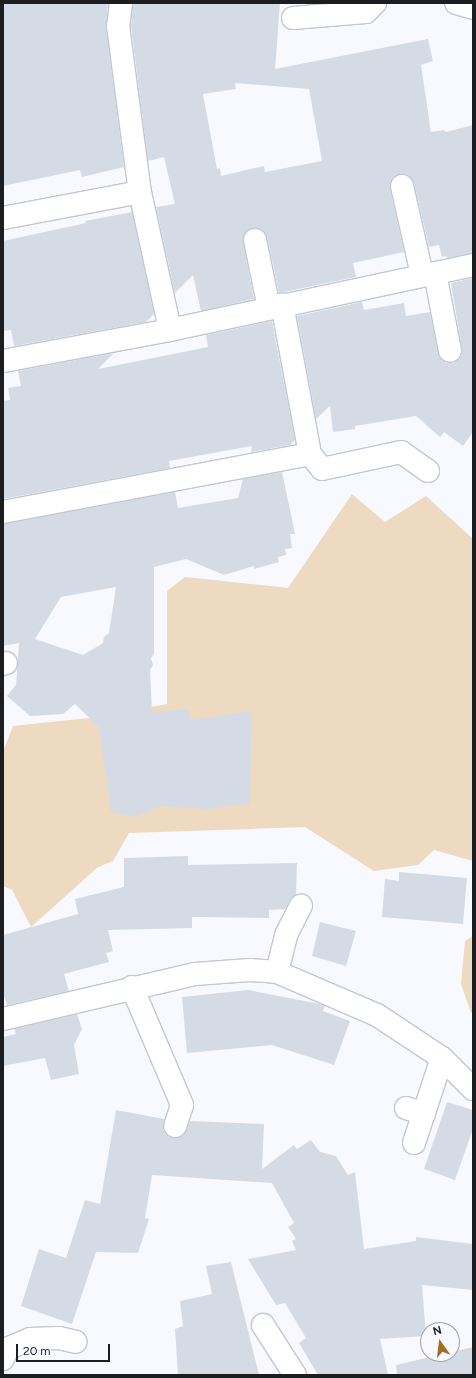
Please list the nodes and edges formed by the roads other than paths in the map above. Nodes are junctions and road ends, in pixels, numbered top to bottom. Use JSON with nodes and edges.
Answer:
{"nodes":[{"id":1,"x":121,"y":3,"type":"edge"},
{"id":2,"x":375,"y":3,"type":"edge"},
{"id":3,"x":456,"y":3,"type":"edge"},
{"id":4,"x":473,"y":8,"type":"edge"},
{"id":5,"x":293,"y":18,"type":"dead end"},
{"id":6,"x":402,"y":186,"type":"dead end"},
{"id":7,"x":140,"y":192,"type":"junction"},
{"id":8,"x":3,"y":218,"type":"edge"},
{"id":9,"x":255,"y":240,"type":"dead end"},
{"id":10,"x":473,"y":265,"type":"edge"},
{"id":11,"x":428,"y":274,"type":"junction"},
{"id":12,"x":275,"y":306,"type":"junction"},
{"id":13,"x":170,"y":330,"type":"junction"},
{"id":14,"x":450,"y":351,"type":"dead end"},
{"id":15,"x":3,"y":361,"type":"edge"},
{"id":16,"x":310,"y":454,"type":"junction"},
{"id":17,"x":428,"y":471,"type":"dead end"},
{"id":18,"x":3,"y":512,"type":"edge"},
{"id":19,"x":301,"y":906,"type":"dead end"},
{"id":20,"x":277,"y":972,"type":"junction"},
{"id":21,"x":132,"y":988,"type":"junction"},
{"id":22,"x":3,"y":1019,"type":"edge"},
{"id":23,"x":442,"y":1058,"type":"junction"},
{"id":24,"x":473,"y":1089,"type":"edge"},
{"id":25,"x":175,"y":1126,"type":"dead end"},
{"id":26,"x":414,"y":1143,"type":"dead end"},
{"id":27,"x":264,"y":1325,"type":"dead end"},
{"id":28,"x":76,"y":1342,"type":"dead end"},
{"id":29,"x":3,"y":1359,"type":"edge"},
{"id":30,"x":295,"y":1375,"type":"edge"}],
"edges":[{"from":1,"to":7,"type":"street"},
{"from":2,"to":5,"type":"street"},
{"from":3,"to":4,"type":"street"},
{"from":6,"to":11,"type":"street"},
{"from":7,"to":8,"type":"street"},
{"from":7,"to":13,"type":"street"},
{"from":9,"to":12,"type":"street"},
{"from":10,"to":11,"type":"street"},
{"from":11,"to":12,"type":"street"},
{"from":11,"to":14,"type":"street"},
{"from":12,"to":13,"type":"street"},
{"from":12,"to":16,"type":"street"},
{"from":13,"to":15,"type":"street"},
{"from":16,"to":17,"type":"street"},
{"from":16,"to":18,"type":"street"},
{"from":19,"to":20,"type":"street"},
{"from":20,"to":21,"type":"street"},
{"from":20,"to":23,"type":"street"},
{"from":21,"to":22,"type":"street"},
{"from":21,"to":25,"type":"street"},
{"from":23,"to":24,"type":"street"},
{"from":23,"to":26,"type":"street"},
{"from":27,"to":30,"type":"street"},
{"from":28,"to":29,"type":"street"}]}
